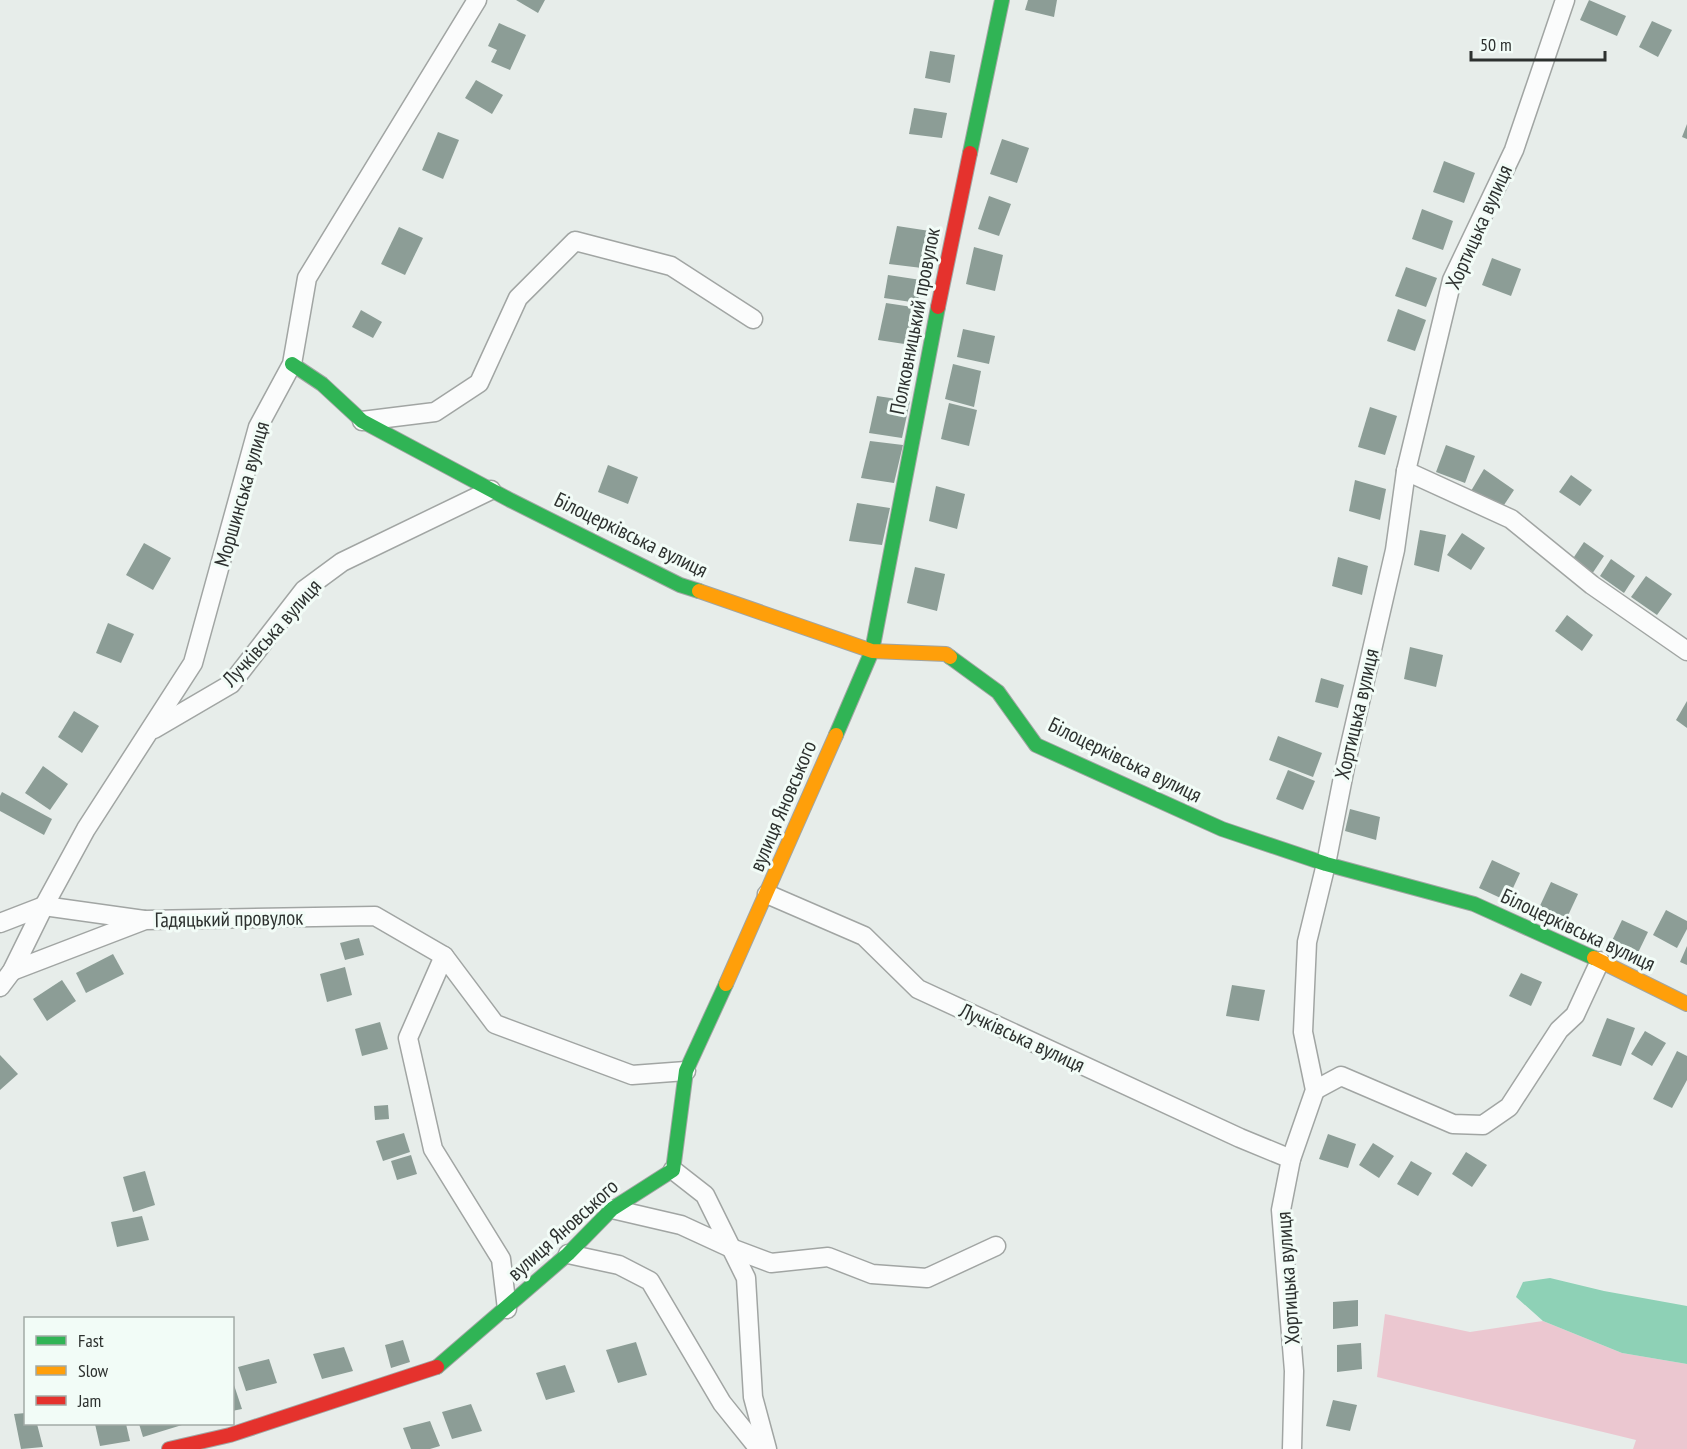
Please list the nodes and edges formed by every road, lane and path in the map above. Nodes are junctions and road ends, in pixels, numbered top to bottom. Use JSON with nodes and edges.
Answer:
{"nodes":[{"id":1,"x":477,"y":0,"type":"edge"},
{"id":2,"x":1002,"y":0,"type":"edge"},
{"id":3,"x":1565,"y":0,"type":"edge"},
{"id":4,"x":753,"y":319,"type":"dead end"},
{"id":5,"x":292,"y":364,"type":"junction"},
{"id":6,"x":362,"y":421,"type":"junction"},
{"id":7,"x":1406,"y":471,"type":"junction"},
{"id":8,"x":491,"y":490,"type":"junction"},
{"id":9,"x":872,"y":651,"type":"junction"},
{"id":10,"x":1687,"y":651,"type":"edge"},
{"id":11,"x":150,"y":731,"type":"junction"},
{"id":12,"x":1326,"y":864,"type":"junction"},
{"id":13,"x":767,"y":894,"type":"junction"},
{"id":14,"x":44,"y":906,"type":"junction"},
{"id":15,"x":145,"y":920,"type":"junction"},
{"id":16,"x":0,"y":923,"type":"edge"},
{"id":17,"x":444,"y":956,"type":"junction"},
{"id":18,"x":1600,"y":961,"type":"junction"},
{"id":19,"x":12,"y":971,"type":"junction"},
{"id":20,"x":0,"y":987,"type":"edge"},
{"id":21,"x":1687,"y":1004,"type":"edge"},
{"id":22,"x":686,"y":1071,"type":"junction"},
{"id":23,"x":1315,"y":1090,"type":"junction"},
{"id":24,"x":1292,"y":1159,"type":"junction"},
{"id":25,"x":673,"y":1170,"type":"junction"},
{"id":26,"x":612,"y":1209,"type":"junction"},
{"id":27,"x":996,"y":1246,"type":"dead end"},
{"id":28,"x":731,"y":1248,"type":"junction"},
{"id":29,"x":568,"y":1254,"type":"junction"},
{"id":30,"x":507,"y":1309,"type":"junction"},
{"id":31,"x":169,"y":1449,"type":"edge"},
{"id":32,"x":759,"y":1449,"type":"edge"},
{"id":33,"x":767,"y":1449,"type":"edge"},
{"id":34,"x":1292,"y":1449,"type":"edge"}],
"edges":[{"from":1,"to":5,"type":"street","name":"Моршинська вулиця"},
{"from":2,"to":9,"type":"street","name":"Полковницький провулок"},
{"from":3,"to":7,"type":"street","name":"Хортицька вулиця"},
{"from":4,"to":6,"type":"street"},
{"from":5,"to":6,"type":"street","name":"Білоцерківська вулиця"},
{"from":5,"to":11,"type":"street","name":"Моршинська вулиця"},
{"from":6,"to":8,"type":"street","name":"Білоцерківська вулиця"},
{"from":7,"to":10,"type":"street"},
{"from":7,"to":12,"type":"street","name":"Хортицька вулиця"},
{"from":8,"to":9,"type":"street","name":"Білоцерківська вулиця"},
{"from":8,"to":11,"type":"street","name":"Лучківська вулиця"},
{"from":9,"to":12,"type":"street","name":"Білоцерківська вулиця"},
{"from":9,"to":13,"type":"street","name":"вулиця Яновського"},
{"from":11,"to":14,"type":"street","name":"Моршинська вулиця"},
{"from":12,"to":18,"type":"street","name":"Білоцерківська вулиця"},
{"from":12,"to":23,"type":"street","name":"Хортицька вулиця"},
{"from":13,"to":22,"type":"street","name":"вулиця Яновського"},
{"from":13,"to":24,"type":"street","name":"Лучківська вулиця"},
{"from":14,"to":15,"type":"street"},
{"from":14,"to":16,"type":"street"},
{"from":14,"to":19,"type":"street","name":"Моршинська вулиця"},
{"from":15,"to":17,"type":"street","name":"Гадяцький провулок"},
{"from":15,"to":19,"type":"street","name":"Гадяцький провулок"},
{"from":17,"to":22,"type":"street","name":"Гадяцький провулок"},
{"from":17,"to":30,"type":"street"},
{"from":18,"to":21,"type":"street","name":"Білоцерківська вулиця"},
{"from":18,"to":23,"type":"street"},
{"from":19,"to":20,"type":"street","name":"Моршинська вулиця"},
{"from":22,"to":25,"type":"street","name":"вулиця Яновського"},
{"from":23,"to":24,"type":"street","name":"Хортицька вулиця"},
{"from":24,"to":34,"type":"street","name":"Хортицька вулиця"},
{"from":25,"to":26,"type":"street","name":"вулиця Яновського"},
{"from":25,"to":28,"type":"street"},
{"from":26,"to":28,"type":"street"},
{"from":26,"to":29,"type":"street","name":"вулиця Яновського"},
{"from":27,"to":28,"type":"street"},
{"from":28,"to":33,"type":"street"},
{"from":29,"to":30,"type":"street","name":"вулиця Яновського"},
{"from":29,"to":32,"type":"street"},
{"from":30,"to":31,"type":"street","name":"вулиця Яновського"}]}
